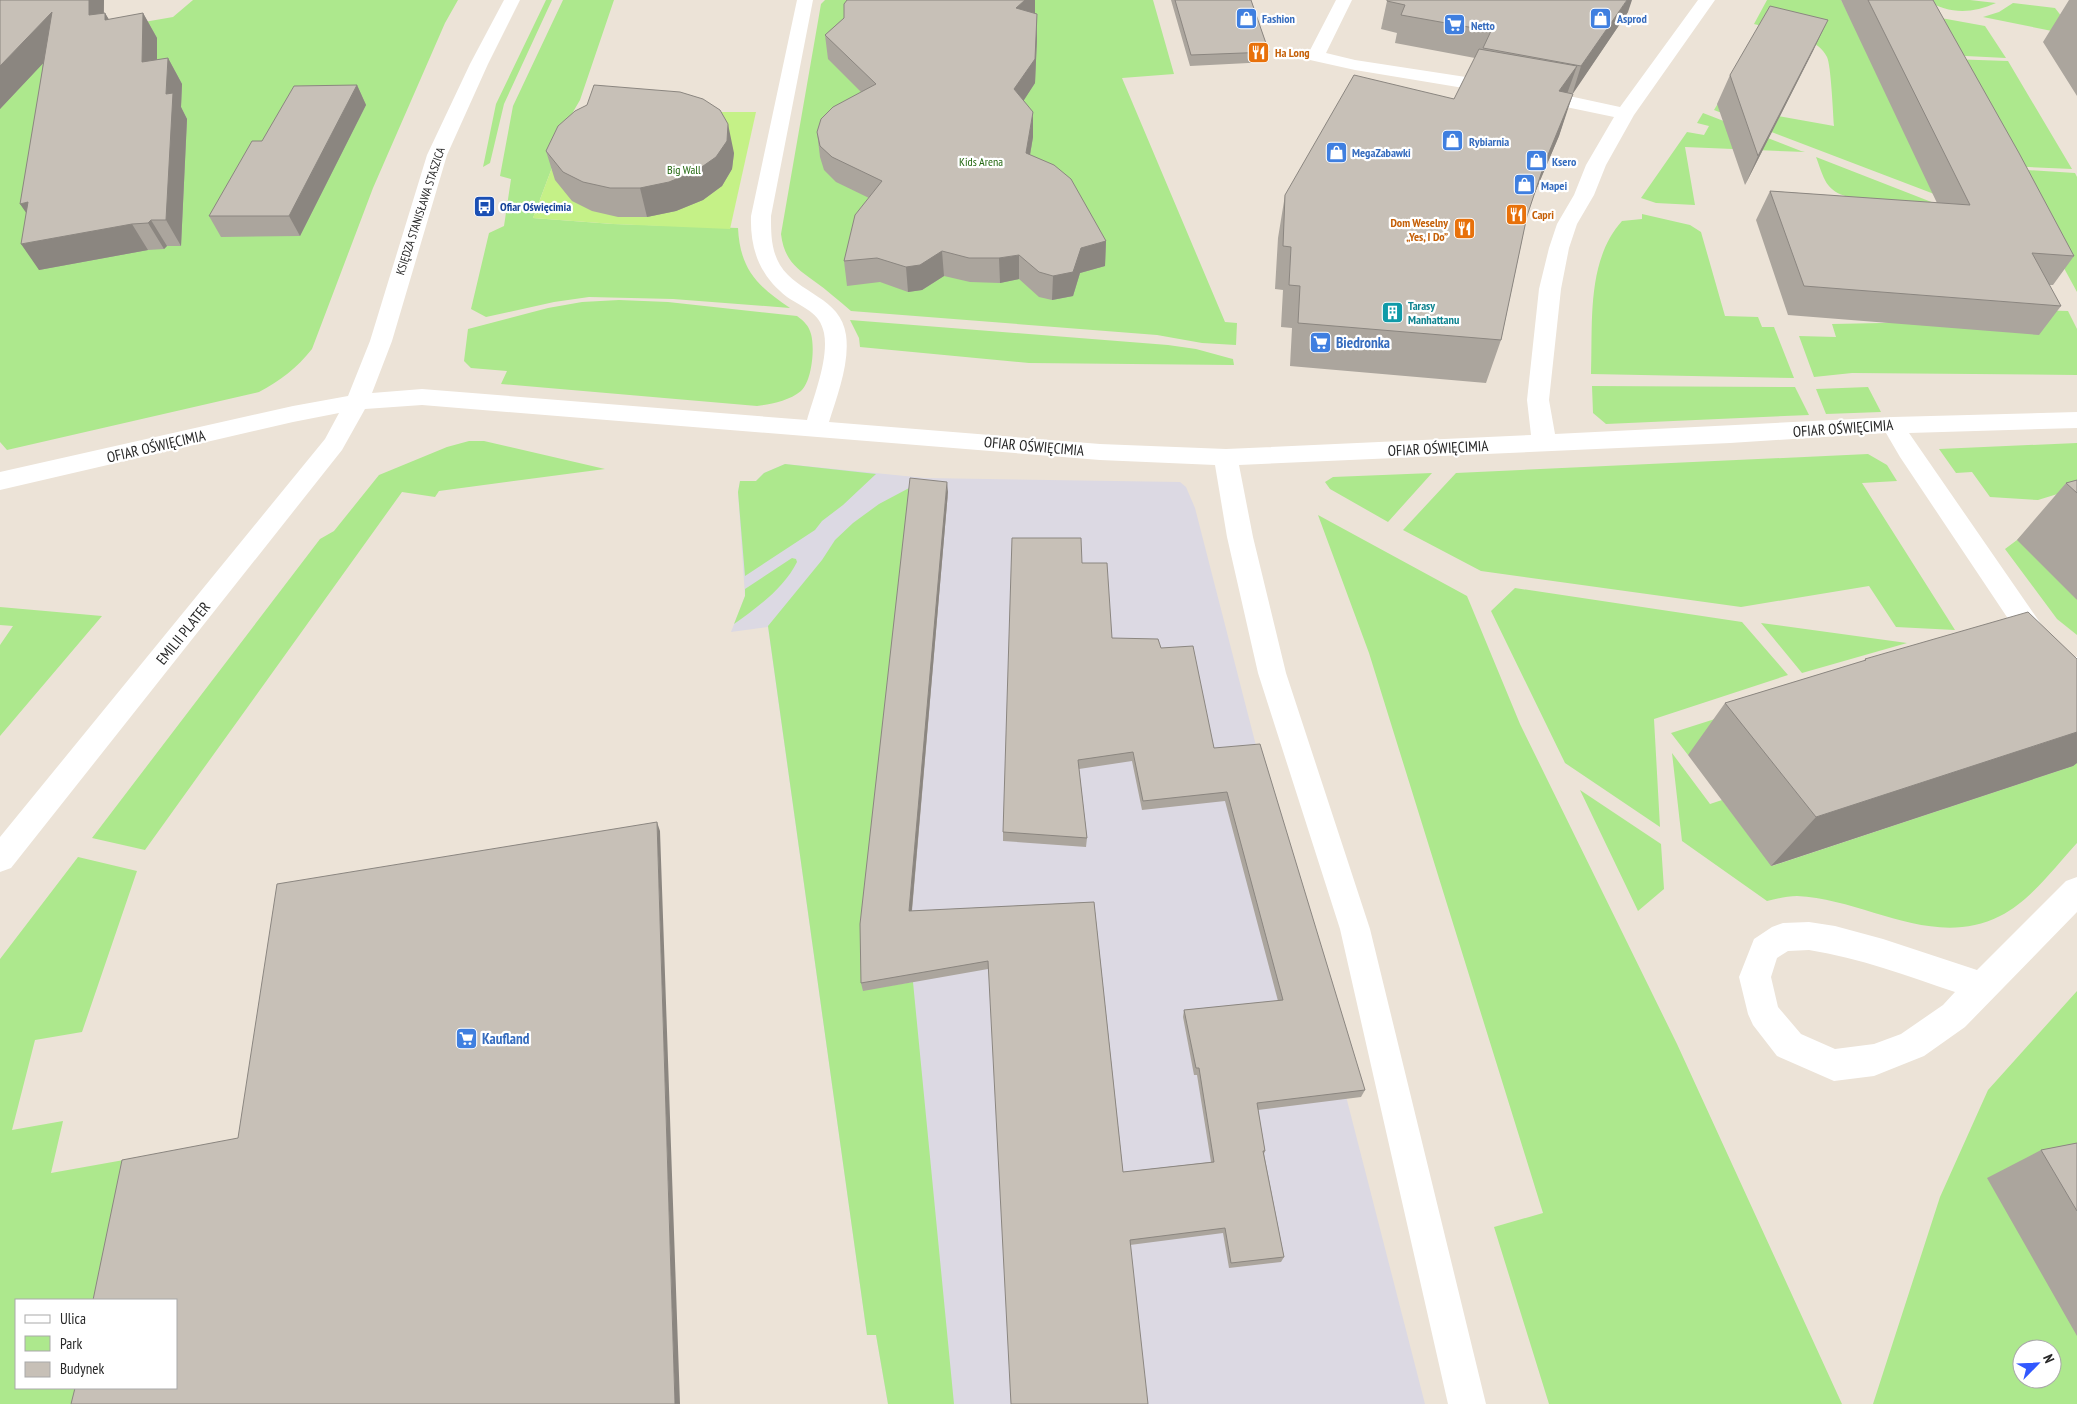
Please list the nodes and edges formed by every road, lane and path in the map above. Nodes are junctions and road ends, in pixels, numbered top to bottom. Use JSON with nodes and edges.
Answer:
{"nodes":[{"id":1,"x":512,"y":0,"type":"edge"},
{"id":2,"x":805,"y":0,"type":"edge"},
{"id":3,"x":1344,"y":0,"type":"edge"},
{"id":4,"x":1707,"y":0,"type":"edge"},
{"id":5,"x":1625,"y":114,"type":"junction"},
{"id":6,"x":357,"y":402,"type":"junction"},
{"id":7,"x":2077,"y":420,"type":"edge"},
{"id":8,"x":1894,"y":425,"type":"junction"},
{"id":9,"x":816,"y":428,"type":"junction"},
{"id":10,"x":1544,"y":442,"type":"junction"},
{"id":11,"x":1226,"y":458,"type":"junction"},
{"id":12,"x":0,"y":480,"type":"edge"},
{"id":13,"x":2066,"y":667,"type":"edge"},
{"id":14,"x":2077,"y":695,"type":"edge"},
{"id":15,"x":0,"y":859,"type":"edge"},
{"id":16,"x":2077,"y":891,"type":"edge"},
{"id":17,"x":1982,"y":986,"type":"junction"},
{"id":18,"x":1467,"y":1404,"type":"edge"}],
"edges":[{"from":1,"to":6,"type":"street","name":"KSIĘDZA STANISŁAWA STASZICA"},
{"from":2,"to":9,"type":"street"},
{"from":3,"to":5,"type":"street"},
{"from":4,"to":5,"type":"street"},
{"from":5,"to":10,"type":"street"},
{"from":6,"to":9,"type":"street","name":"OFIAR OŚWIĘCIMIA"},
{"from":6,"to":12,"type":"street","name":"OFIAR OŚWIĘCIMIA"},
{"from":6,"to":15,"type":"street","name":"EMILII PLATER"},
{"from":7,"to":8,"type":"street","name":"OFIAR OŚWIĘCIMIA"},
{"from":8,"to":10,"type":"street","name":"OFIAR OŚWIĘCIMIA"},
{"from":8,"to":13,"type":"street"},
{"from":9,"to":11,"type":"street","name":"OFIAR OŚWIĘCIMIA"},
{"from":10,"to":11,"type":"street","name":"OFIAR OŚWIĘCIMIA"},
{"from":11,"to":18,"type":"street"},
{"from":13,"to":14,"type":"street"},
{"from":16,"to":17,"type":"street"},
{"from":17,"to":17,"type":"street"}]}
